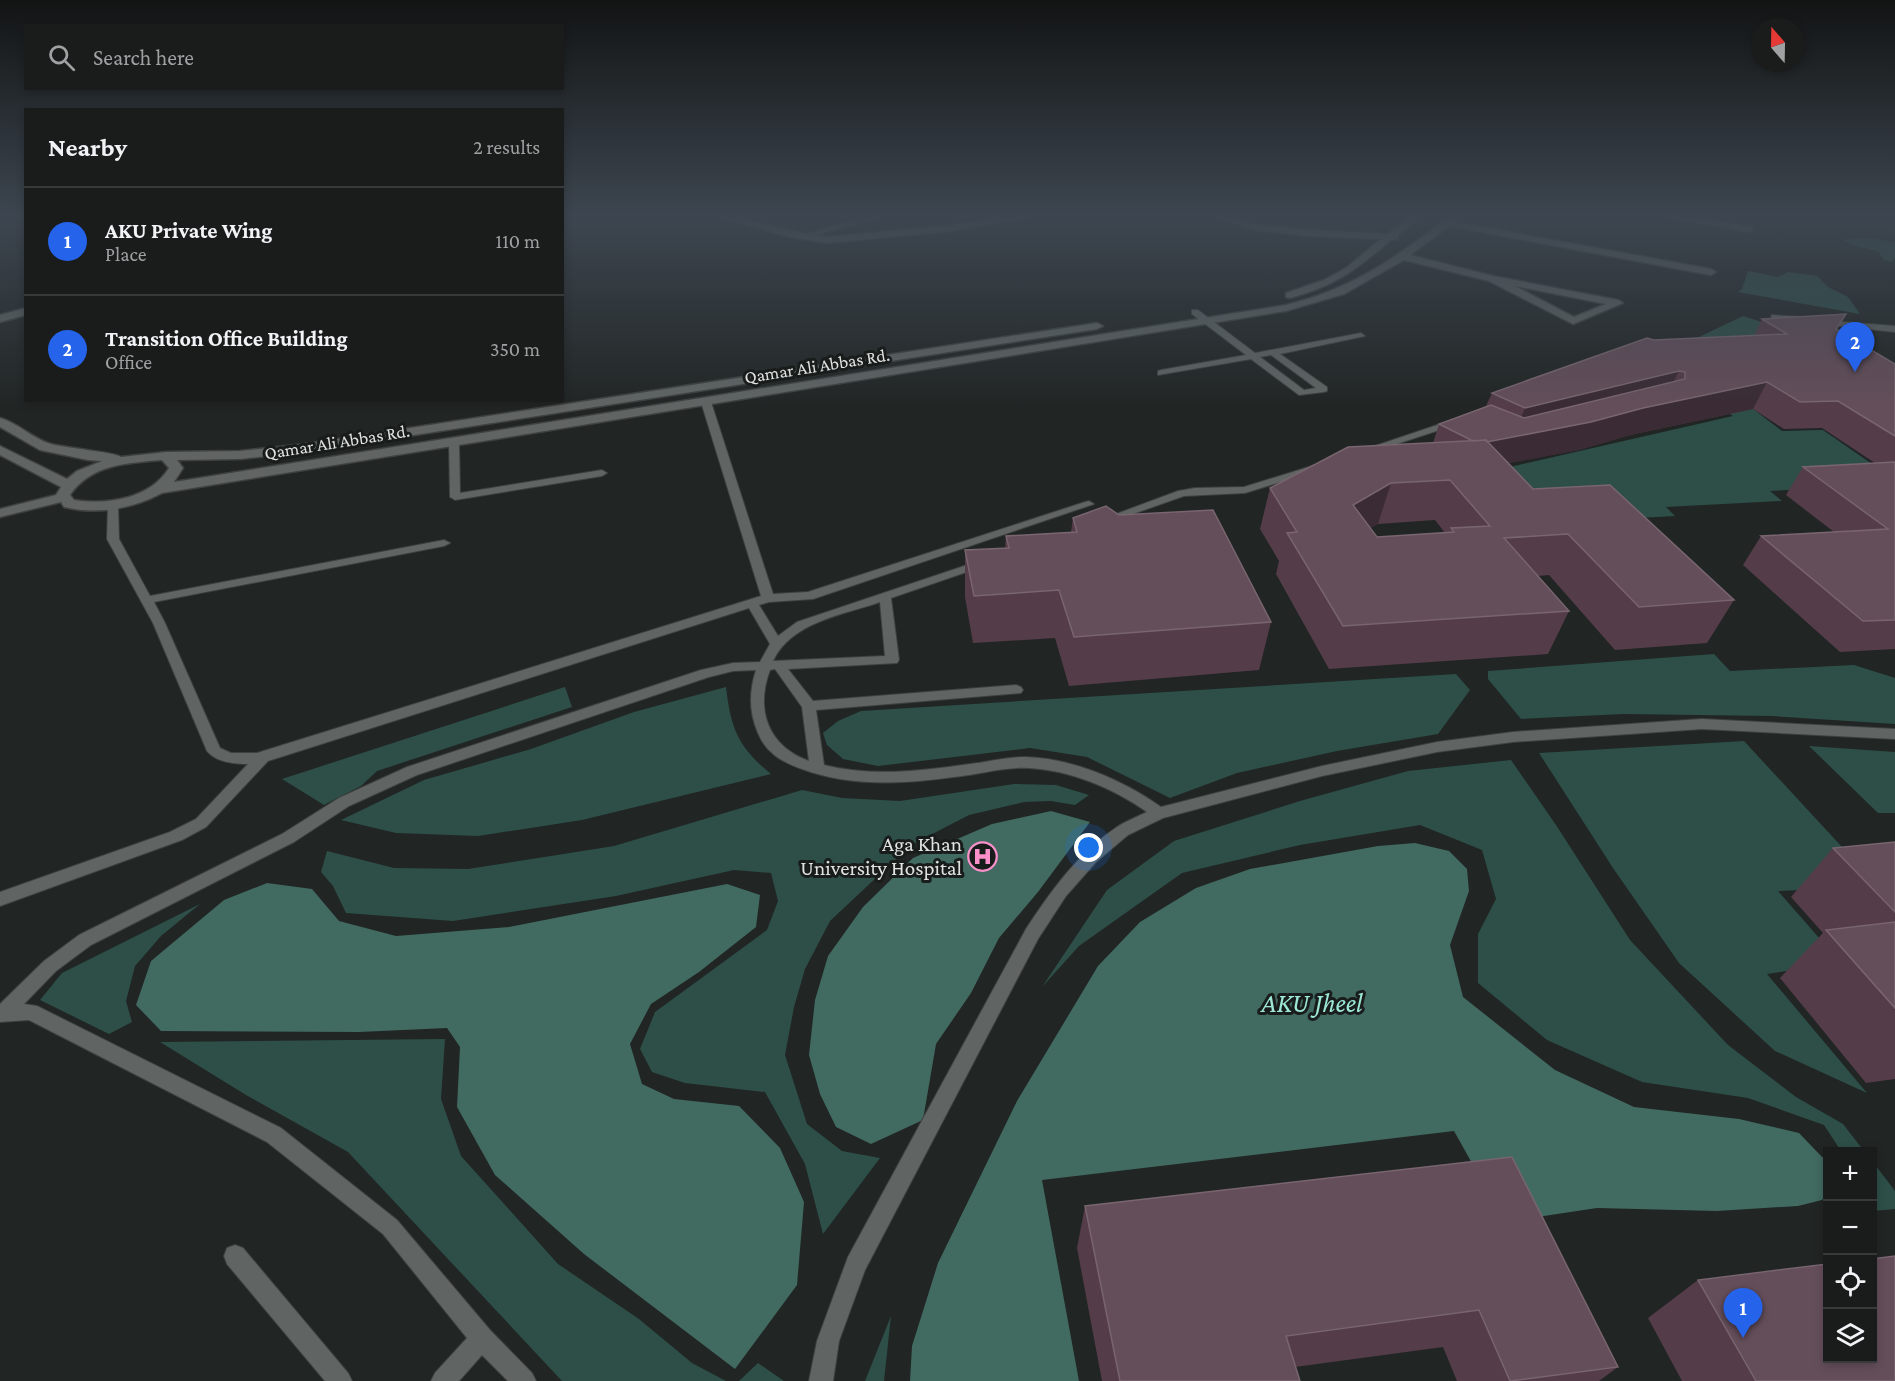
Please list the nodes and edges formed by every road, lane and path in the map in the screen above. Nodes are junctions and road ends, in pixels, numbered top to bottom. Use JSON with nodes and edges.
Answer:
{"nodes":[{"id":1,"x":1330,"y":279,"type":"edge"},
{"id":2,"x":1363,"y":279,"type":"edge"},
{"id":3,"x":1493,"y":279,"type":"edge"},
{"id":4,"x":1495,"y":279,"type":"edge"},
{"id":5,"x":24,"y":312,"type":"edge"},
{"id":6,"x":1195,"y":312,"type":"junction"},
{"id":7,"x":1775,"y":317,"type":"edge"},
{"id":8,"x":0,"y":319,"type":"edge"},
{"id":9,"x":1207,"y":321,"type":"junction"},
{"id":10,"x":1895,"y":329,"type":"edge"},
{"id":11,"x":1361,"y":336,"type":"dead end"},
{"id":12,"x":1274,"y":353,"type":"junction"},
{"id":13,"x":1254,"y":356,"type":"junction"},
{"id":14,"x":1161,"y":374,"type":"dead end"},
{"id":15,"x":706,"y":402,"type":"junction"},
{"id":16,"x":1464,"y":419,"type":"edge"},
{"id":17,"x":0,"y":422,"type":"edge"},
{"id":18,"x":454,"y":441,"type":"junction"},
{"id":19,"x":0,"y":450,"type":"edge"},
{"id":20,"x":1354,"y":455,"type":"edge"},
{"id":21,"x":166,"y":456,"type":"junction"},
{"id":22,"x":131,"y":458,"type":"junction"},
{"id":23,"x":1322,"y":465,"type":"edge"},
{"id":24,"x":602,"y":474,"type":"dead end"},
{"id":25,"x":160,"y":489,"type":"junction"},
{"id":26,"x":66,"y":491,"type":"junction"},
{"id":27,"x":113,"y":504,"type":"junction"},
{"id":28,"x":1089,"y":504,"type":"dead end"},
{"id":29,"x":0,"y":513,"type":"edge"},
{"id":30,"x":1094,"y":524,"type":"edge"},
{"id":31,"x":444,"y":543,"type":"dead end"},
{"id":32,"x":995,"y":558,"type":"edge"},
{"id":33,"x":885,"y":596,"type":"junction"},
{"id":34,"x":768,"y":598,"type":"junction"},
{"id":35,"x":147,"y":600,"type":"junction"},
{"id":36,"x":752,"y":603,"type":"junction"},
{"id":37,"x":776,"y":644,"type":"junction"},
{"id":38,"x":763,"y":666,"type":"junction"},
{"id":39,"x":780,"y":667,"type":"junction"},
{"id":40,"x":1016,"y":690,"type":"dead end"},
{"id":41,"x":809,"y":706,"type":"junction"},
{"id":42,"x":1895,"y":734,"type":"edge"},
{"id":43,"x":263,"y":757,"type":"junction"},
{"id":44,"x":818,"y":769,"type":"junction"},
{"id":45,"x":1159,"y":813,"type":"junction"},
{"id":46,"x":0,"y":899,"type":"edge"},
{"id":47,"x":2,"y":1013,"type":"edge"},
{"id":48,"x":235,"y":1256,"type":"dead end"},
{"id":49,"x":482,"y":1338,"type":"junction"},
{"id":50,"x":340,"y":1381,"type":"edge"},
{"id":51,"x":443,"y":1381,"type":"edge"},
{"id":52,"x":524,"y":1381,"type":"edge"},
{"id":53,"x":821,"y":1381,"type":"edge"}],
"edges":[{"from":1,"to":6,"type":"street"},
{"from":2,"to":9,"type":"street","name":"Qamar Ali Abbas Rd."},
{"from":3,"to":4,"type":"street"},
{"from":5,"to":8,"type":"street"},
{"from":6,"to":9,"type":"lane"},
{"from":6,"to":21,"type":"street"},
{"from":7,"to":10,"type":"lane"},
{"from":9,"to":13,"type":"lane"},
{"from":9,"to":15,"type":"street","name":"Qamar Ali Abbas Rd."},
{"from":11,"to":12,"type":"lane"},
{"from":12,"to":13,"type":"lane"},
{"from":12,"to":13,"type":"lane"},
{"from":13,"to":14,"type":"lane"},
{"from":15,"to":18,"type":"street","name":"Qamar Ali Abbas Rd."},
{"from":15,"to":34,"type":"lane"},
{"from":16,"to":20,"type":"lane"},
{"from":17,"to":22,"type":"street"},
{"from":18,"to":24,"type":"lane"},
{"from":18,"to":25,"type":"street","name":"Qamar Ali Abbas Rd."},
{"from":19,"to":26,"type":"street","name":"Qamar Ali Abbas Rd."},
{"from":21,"to":22,"type":"street"},
{"from":21,"to":25,"type":"street"},
{"from":22,"to":26,"type":"street"},
{"from":23,"to":30,"type":"lane"},
{"from":25,"to":27,"type":"street","name":"Qamar Ali Abbas Rd."},
{"from":26,"to":27,"type":"street","name":"Qamar Ali Abbas Rd."},
{"from":26,"to":29,"type":"street"},
{"from":27,"to":35,"type":"lane"},
{"from":28,"to":34,"type":"lane"},
{"from":31,"to":35,"type":"lane"},
{"from":32,"to":33,"type":"lane"},
{"from":33,"to":37,"type":"lane"},
{"from":33,"to":39,"type":"lane"},
{"from":34,"to":36,"type":"lane"},
{"from":35,"to":43,"type":"lane"},
{"from":36,"to":37,"type":"lane"},
{"from":36,"to":43,"type":"lane"},
{"from":37,"to":38,"type":"lane"},
{"from":38,"to":39,"type":"lane"},
{"from":38,"to":44,"type":"lane"},
{"from":38,"to":47,"type":"lane"},
{"from":39,"to":41,"type":"lane"},
{"from":40,"to":41,"type":"lane"},
{"from":41,"to":44,"type":"lane"},
{"from":42,"to":45,"type":"lane"},
{"from":43,"to":46,"type":"lane"},
{"from":44,"to":45,"type":"lane"},
{"from":45,"to":53,"type":"lane"},
{"from":47,"to":49,"type":"lane"},
{"from":48,"to":50,"type":"lane"},
{"from":49,"to":51,"type":"lane"},
{"from":49,"to":52,"type":"lane"}]}
